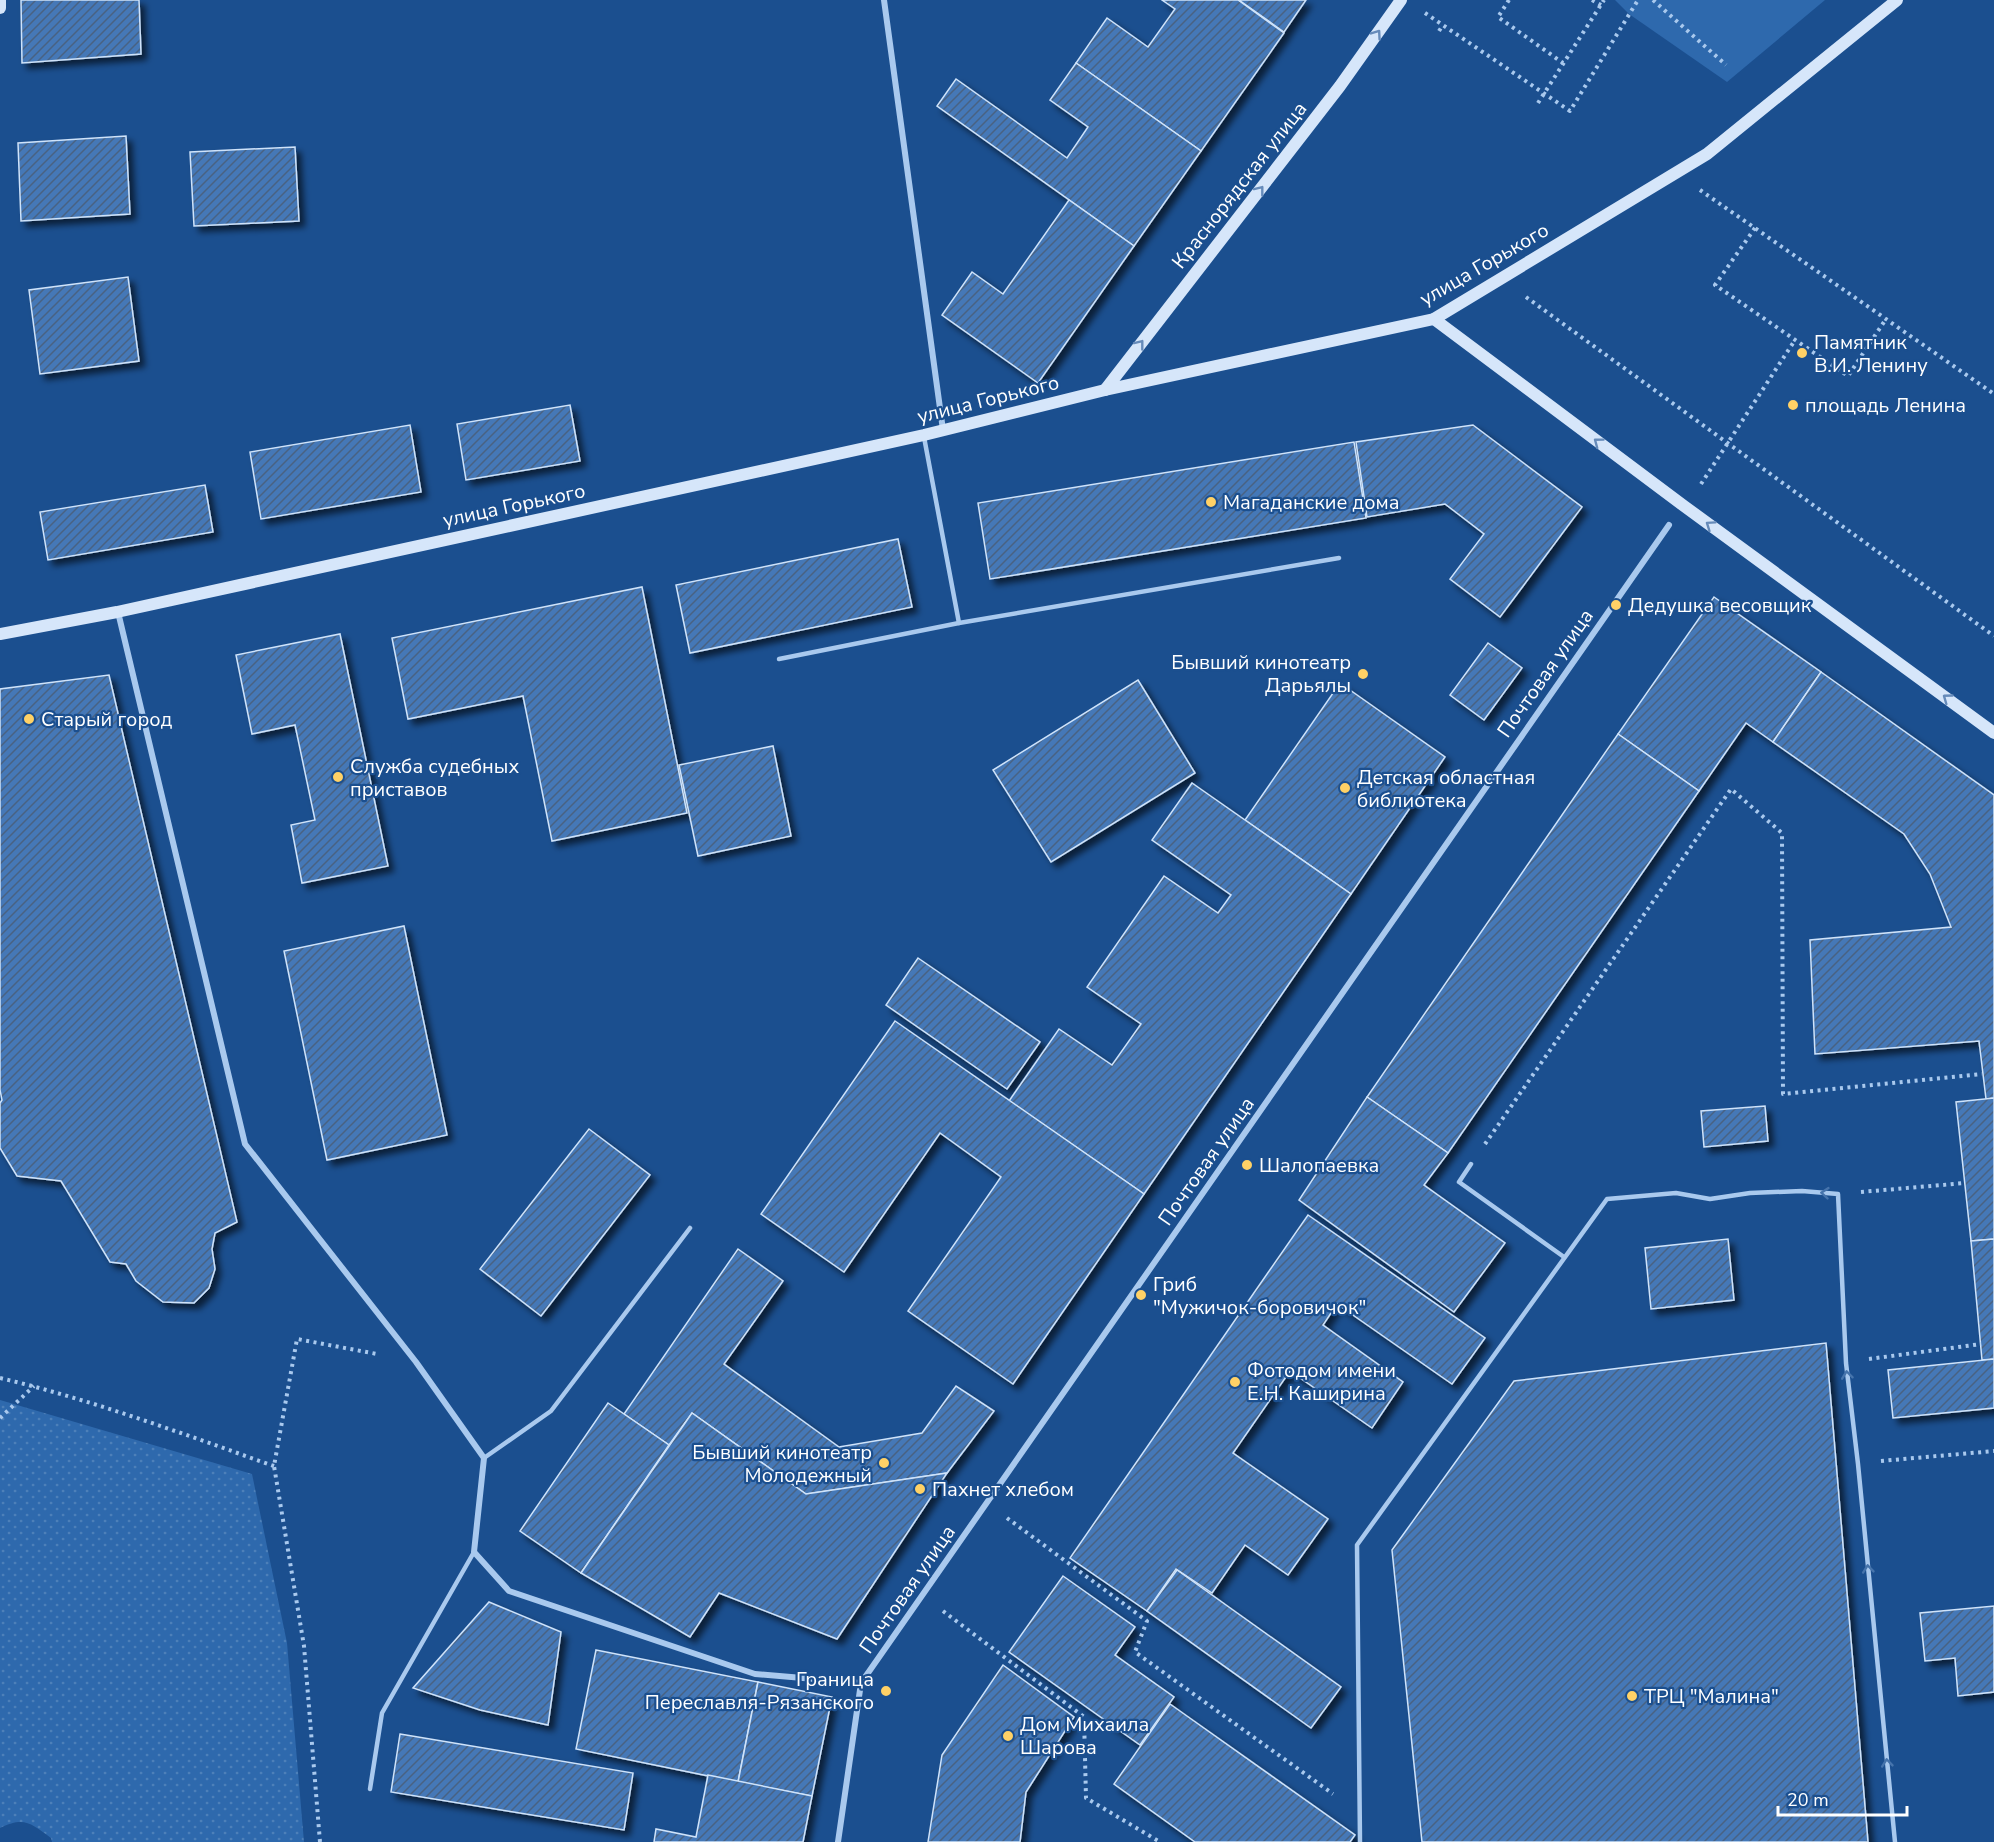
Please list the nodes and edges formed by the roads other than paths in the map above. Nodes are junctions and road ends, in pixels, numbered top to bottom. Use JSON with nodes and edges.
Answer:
{"nodes":[{"id":1,"x":0,"y":0,"type":"edge"},
{"id":2,"x":884,"y":0,"type":"edge"},
{"id":3,"x":1401,"y":0,"type":"edge"},
{"id":4,"x":1898,"y":0,"type":"edge"},
{"id":5,"x":0,"y":8,"type":"edge"},
{"id":6,"x":1434,"y":320,"type":"junction"},
{"id":7,"x":1105,"y":390,"type":"junction"},
{"id":8,"x":944,"y":430,"type":"junction"},
{"id":9,"x":924,"y":435,"type":"junction"},
{"id":10,"x":1669,"y":525,"type":"dead end"},
{"id":11,"x":1339,"y":558,"type":"dead end"},
{"id":12,"x":117,"y":612,"type":"junction"},
{"id":13,"x":959,"y":623,"type":"junction"},
{"id":14,"x":0,"y":630,"type":"edge"},
{"id":15,"x":779,"y":659,"type":"dead end"},
{"id":16,"x":1994,"y":733,"type":"edge"},
{"id":17,"x":1471,"y":1164,"type":"road end"},
{"id":18,"x":690,"y":1228,"type":"dead end"},
{"id":19,"x":1564,"y":1257,"type":"junction"},
{"id":20,"x":484,"y":1458,"type":"junction"},
{"id":21,"x":474,"y":1552,"type":"junction"},
{"id":22,"x":861,"y":1683,"type":"junction"},
{"id":23,"x":370,"y":1789,"type":"dead end"},
{"id":24,"x":838,"y":1842,"type":"edge"},
{"id":25,"x":1360,"y":1842,"type":"edge"},
{"id":26,"x":1895,"y":1842,"type":"edge"}],
"edges":[{"from":1,"to":5,"type":"street"},
{"from":2,"to":8,"type":"street"},
{"from":7,"to":3,"type":"street","name":"Краснорядская улица","one_way":true},
{"from":4,"to":6,"type":"street","name":"улица Горького"},
{"from":6,"to":7,"type":"street","name":"улица Горького"},
{"from":16,"to":6,"type":"street","one_way":true},
{"from":7,"to":8,"type":"street","name":"улица Горького"},
{"from":8,"to":9,"type":"street","name":"улица Горького"},
{"from":9,"to":12,"type":"street","name":"улица Горького"},
{"from":9,"to":13,"type":"lane"},
{"from":10,"to":22,"type":"street","name":"Почтовая улица"},
{"from":11,"to":13,"type":"lane"},
{"from":12,"to":14,"type":"street","name":"улица Горького"},
{"from":12,"to":20,"type":"street"},
{"from":13,"to":15,"type":"lane"},
{"from":17,"to":19,"type":"lane"},
{"from":18,"to":20,"type":"lane"},
{"from":19,"to":25,"type":"lane"},
{"from":26,"to":19,"type":"lane","one_way":true},
{"from":20,"to":21,"type":"street"},
{"from":21,"to":22,"type":"street"},
{"from":21,"to":23,"type":"lane"},
{"from":22,"to":24,"type":"street","name":"Почтовая улица"}]}
